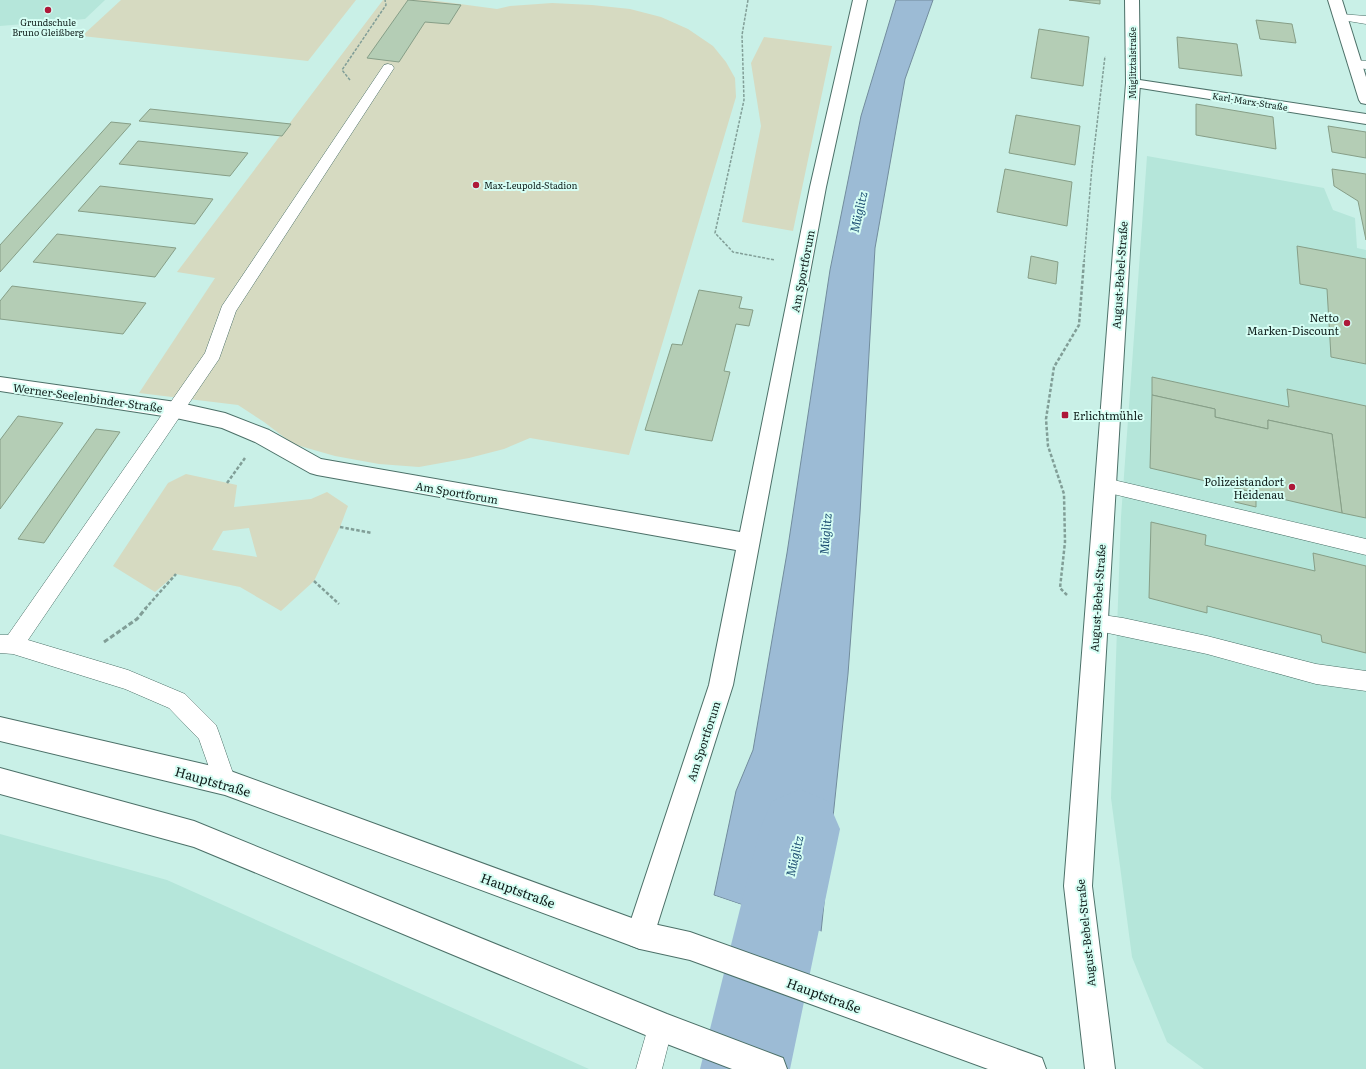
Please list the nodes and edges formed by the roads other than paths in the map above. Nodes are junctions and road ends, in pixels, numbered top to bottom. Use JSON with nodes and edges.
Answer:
{"nodes":[{"id":1,"x":860,"y":0,"type":"edge"},
{"id":2,"x":1132,"y":0,"type":"edge"},
{"id":3,"x":1335,"y":0,"type":"edge"},
{"id":4,"x":1340,"y":17,"type":"junction"},
{"id":5,"x":1366,"y":20,"type":"edge"},
{"id":6,"x":1360,"y":65,"type":"edge"},
{"id":7,"x":388,"y":68,"type":"dead end"},
{"id":8,"x":1134,"y":83,"type":"junction"},
{"id":9,"x":1366,"y":100,"type":"edge"},
{"id":10,"x":1366,"y":119,"type":"edge"},
{"id":11,"x":1130,"y":127,"type":"joint"},
{"id":12,"x":0,"y":384,"type":"edge"},
{"id":13,"x":176,"y":410,"type":"junction"},
{"id":14,"x":1105,"y":485,"type":"junction"},
{"id":15,"x":748,"y":543,"type":"junction"},
{"id":16,"x":1366,"y":546,"type":"edge"},
{"id":17,"x":1096,"y":622,"type":"junction"},
{"id":18,"x":6,"y":644,"type":"edge"},
{"id":19,"x":1366,"y":681,"type":"edge"},
{"id":20,"x":0,"y":729,"type":"edge"},
{"id":21,"x":0,"y":781,"type":"edge"},
{"id":22,"x":225,"y":782,"type":"junction"},
{"id":23,"x":640,"y":935,"type":"junction"},
{"id":24,"x":664,"y":1028,"type":"junction"},
{"id":25,"x":649,"y":1069,"type":"edge"},
{"id":26,"x":772,"y":1069,"type":"edge"},
{"id":27,"x":1031,"y":1069,"type":"edge"},
{"id":28,"x":1100,"y":1069,"type":"edge"}],
"edges":[{"from":1,"to":15,"type":"main road","name":"Am Sportforum"},
{"from":2,"to":8,"type":"main road","name":"Müglitztalstraße"},
{"from":3,"to":4,"type":"main road"},
{"from":4,"to":5,"type":"lane"},
{"from":4,"to":6,"type":"main road"},
{"from":6,"to":9,"type":"main road"},
{"from":7,"to":13,"type":"lane"},
{"from":8,"to":10,"type":"main road","name":"Karl-Marx-Straße"},
{"from":8,"to":11,"type":"main road","name":"Müglitztalstraße"},
{"from":11,"to":14,"type":"main road","name":"August-Bebel-Straße"},
{"from":12,"to":13,"type":"main road","name":"Werner-Seelenbinder-Straße"},
{"from":13,"to":15,"type":"main road","name":"Am Sportforum"},
{"from":13,"to":18,"type":"lane"},
{"from":14,"to":16,"type":"lane"},
{"from":14,"to":17,"type":"main road","name":"August-Bebel-Straße"},
{"from":15,"to":23,"type":"main road","name":"Am Sportforum"},
{"from":17,"to":19,"type":"lane"},
{"from":17,"to":28,"type":"main road","name":"August-Bebel-Straße"},
{"from":18,"to":22,"type":"lane"},
{"from":20,"to":22,"type":"main road","name":"Hauptstraße"},
{"from":21,"to":24,"type":"main road"},
{"from":22,"to":23,"type":"main road","name":"Hauptstraße"},
{"from":23,"to":27,"type":"main road","name":"Hauptstraße"},
{"from":24,"to":25,"type":"lane"},
{"from":24,"to":26,"type":"main road"}]}
